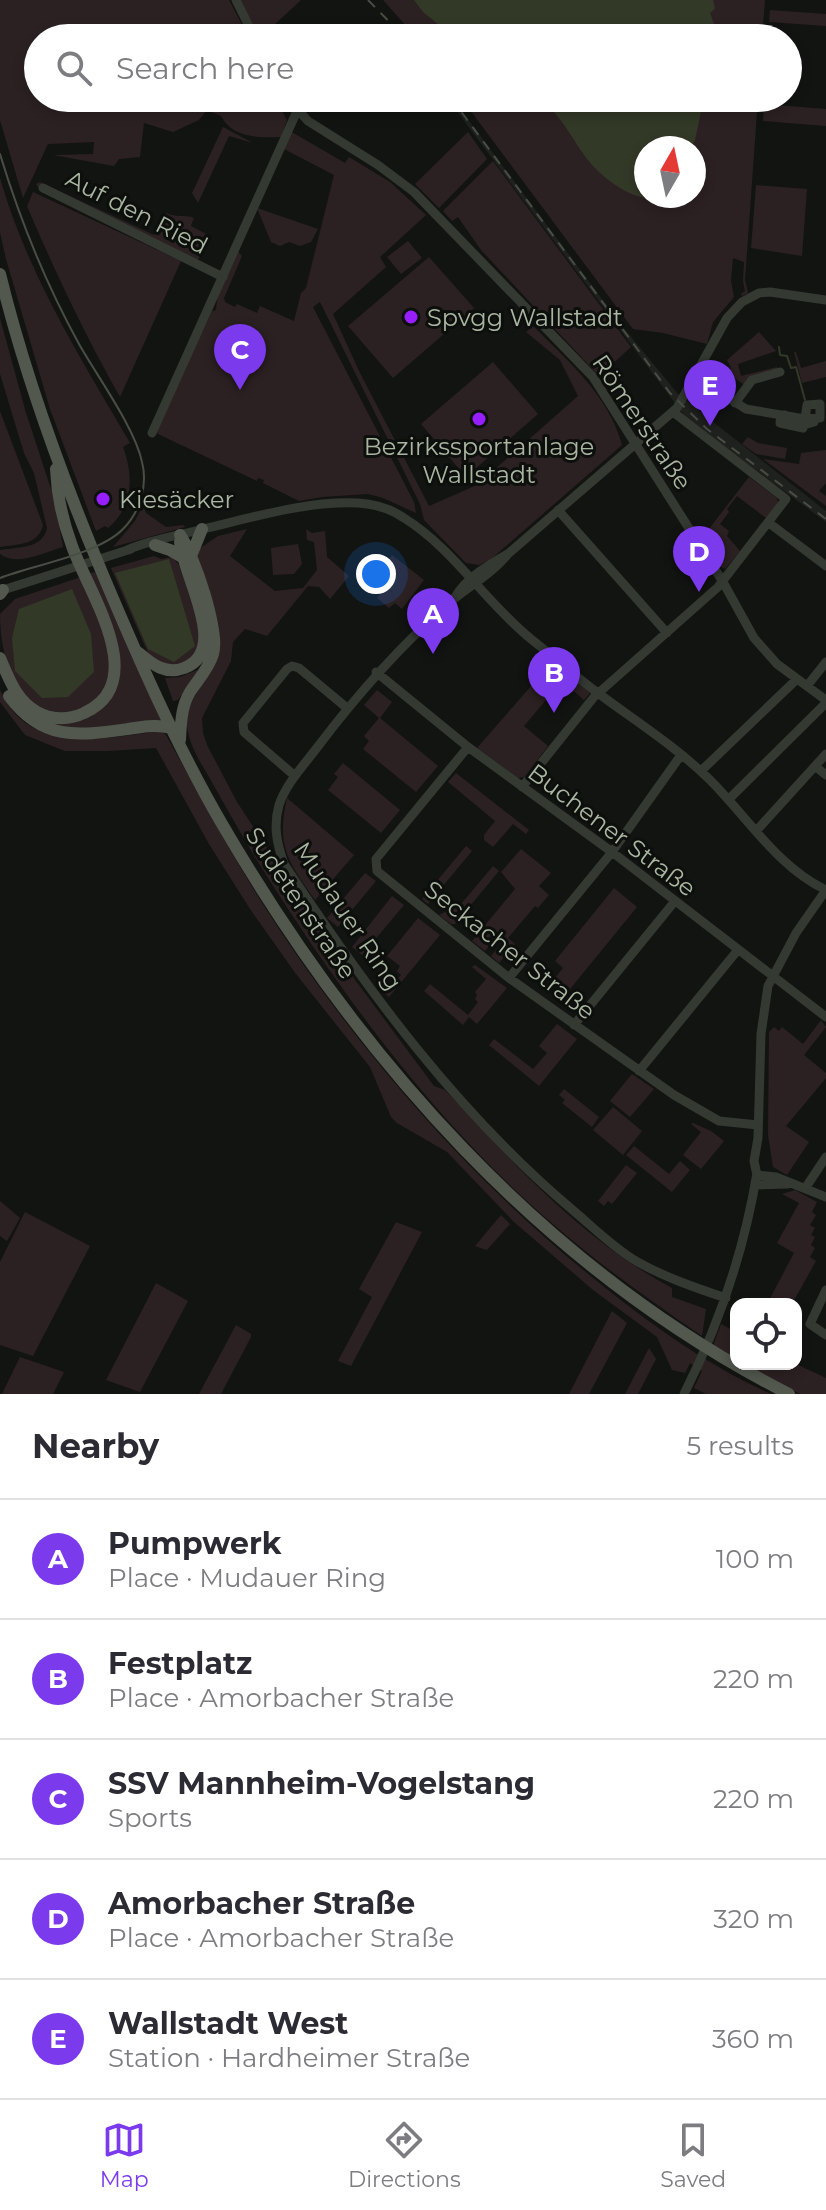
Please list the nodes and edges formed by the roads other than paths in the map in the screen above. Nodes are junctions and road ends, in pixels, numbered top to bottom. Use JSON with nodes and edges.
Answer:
{"nodes":[{"id":1,"x":236,"y":0,"type":"edge"},
{"id":2,"x":248,"y":24,"type":"edge"},
{"id":3,"x":297,"y":112,"type":"edge"},
{"id":4,"x":298,"y":112,"type":"edge"},
{"id":5,"x":43,"y":188,"type":"dead end"},
{"id":6,"x":0,"y":274,"type":"edge"},
{"id":7,"x":223,"y":277,"type":"junction"},
{"id":8,"x":826,"y":300,"type":"edge"},
{"id":9,"x":780,"y":372,"type":"dead end"},
{"id":10,"x":695,"y":377,"type":"junction"},
{"id":11,"x":735,"y":403,"type":"junction"},
{"id":12,"x":673,"y":412,"type":"junction"},
{"id":13,"x":781,"y":415,"type":"junction"},
{"id":14,"x":805,"y":419,"type":"dead end"},
{"id":15,"x":826,"y":420,"type":"edge"},
{"id":16,"x":625,"y":427,"type":"junction"},
{"id":17,"x":152,"y":433,"type":"dead end"},
{"id":18,"x":636,"y":444,"type":"junction"},
{"id":19,"x":623,"y":452,"type":"junction"},
{"id":20,"x":55,"y":453,"type":"junction"},
{"id":21,"x":558,"y":510,"type":"junction"},
{"id":22,"x":769,"y":523,"type":"junction"},
{"id":23,"x":202,"y":529,"type":"junction"},
{"id":24,"x":180,"y":535,"type":"junction"},
{"id":25,"x":155,"y":545,"type":"junction"},
{"id":26,"x":127,"y":550,"type":"junction"},
{"id":27,"x":187,"y":557,"type":"junction"},
{"id":28,"x":826,"y":566,"type":"edge"},
{"id":29,"x":472,"y":582,"type":"junction"},
{"id":30,"x":723,"y":582,"type":"junction"},
{"id":31,"x":1,"y":592,"type":"edge"},
{"id":32,"x":667,"y":633,"type":"junction"},
{"id":33,"x":134,"y":648,"type":"junction"},
{"id":34,"x":0,"y":658,"type":"edge"},
{"id":35,"x":826,"y":662,"type":"edge"},
{"id":36,"x":376,"y":672,"type":"junction"},
{"id":37,"x":0,"y":679,"type":"edge"},
{"id":38,"x":797,"y":679,"type":"junction"},
{"id":39,"x":807,"y":686,"type":"junction"},
{"id":40,"x":598,"y":693,"type":"junction"},
{"id":41,"x":826,"y":702,"type":"edge"},
{"id":42,"x":347,"y":708,"type":"junction"},
{"id":43,"x":171,"y":728,"type":"junction"},
{"id":44,"x":180,"y":745,"type":"junction"},
{"id":45,"x":468,"y":747,"type":"junction"},
{"id":46,"x":826,"y":754,"type":"edge"},
{"id":47,"x":681,"y":755,"type":"junction"},
{"id":48,"x":815,"y":766,"type":"junction"},
{"id":49,"x":701,"y":771,"type":"junction"},
{"id":50,"x":826,"y":775,"type":"edge"},
{"id":51,"x":295,"y":776,"type":"junction"},
{"id":52,"x":522,"y":787,"type":"junction"},
{"id":53,"x":729,"y":799,"type":"junction"},
{"id":54,"x":757,"y":830,"type":"junction"},
{"id":55,"x":612,"y":852,"type":"junction"},
{"id":56,"x":826,"y":890,"type":"edge"},
{"id":57,"x":675,"y":901,"type":"junction"},
{"id":58,"x":737,"y":951,"type":"junction"},
{"id":59,"x":509,"y":978,"type":"junction"},
{"id":60,"x":773,"y":978,"type":"junction"},
{"id":61,"x":826,"y":1017,"type":"edge"},
{"id":62,"x":574,"y":1025,"type":"junction"},
{"id":63,"x":639,"y":1071,"type":"junction"},
{"id":64,"x":758,"y":1125,"type":"junction"},
{"id":65,"x":826,"y":1157,"type":"edge"},
{"id":66,"x":756,"y":1180,"type":"junction"},
{"id":67,"x":806,"y":1187,"type":"junction"},
{"id":68,"x":826,"y":1197,"type":"edge"},
{"id":69,"x":826,"y":1290,"type":"edge"},
{"id":70,"x":726,"y":1298,"type":"junction"},
{"id":71,"x":826,"y":1335,"type":"edge"},
{"id":72,"x":684,"y":1394,"type":"edge"},
{"id":73,"x":789,"y":1394,"type":"edge"}],
"edges":[{"from":1,"to":2,"type":"street"},
{"from":3,"to":7,"type":"street","name":"Auf den Ried"},
{"from":4,"to":16,"type":"street","name":"Römerstraße"},
{"from":5,"to":7,"type":"street","name":"Auf den Ried"},
{"from":6,"to":20,"type":"main road","name":"Sudetenstraße"},
{"from":7,"to":17,"type":"street"},
{"from":8,"to":10,"type":"street","name":"Mudauer Ring"},
{"from":9,"to":11,"type":"street"},
{"from":10,"to":11,"type":"street"},
{"from":10,"to":12,"type":"street","name":"Mudauer Ring"},
{"from":11,"to":13,"type":"street"},
{"from":12,"to":18,"type":"street","name":"Mudauer Ring"},
{"from":12,"to":22,"type":"street"},
{"from":13,"to":14,"type":"street"},
{"from":13,"to":15,"type":"street"},
{"from":13,"to":15,"type":"street"},
{"from":16,"to":18,"type":"street","name":"Römerstraße"},
{"from":16,"to":19,"type":"street"},
{"from":18,"to":19,"type":"street","name":"Mudauer Ring"},
{"from":18,"to":30,"type":"street","name":"Römerstraße"},
{"from":19,"to":21,"type":"street","name":"Mudauer Ring"},
{"from":20,"to":33,"type":"main road","name":"Sudetenstraße"},
{"from":20,"to":34,"type":"main road"},
{"from":21,"to":29,"type":"street","name":"Mudauer Ring"},
{"from":21,"to":32,"type":"street"},
{"from":22,"to":28,"type":"street"},
{"from":22,"to":30,"type":"street"},
{"from":23,"to":24,"type":"street"},
{"from":23,"to":27,"type":"main road"},
{"from":23,"to":29,"type":"street"},
{"from":24,"to":25,"type":"street"},
{"from":24,"to":26,"type":"street"},
{"from":24,"to":27,"type":"main road"},
{"from":25,"to":26,"type":"street"},
{"from":25,"to":27,"type":"main road"},
{"from":26,"to":31,"type":"street"},
{"from":27,"to":33,"type":"main road"},
{"from":27,"to":44,"type":"main road"},
{"from":29,"to":36,"type":"street","name":"Mudauer Ring"},
{"from":29,"to":40,"type":"street"},
{"from":30,"to":32,"type":"street"},
{"from":30,"to":38,"type":"street","name":"Römerstraße"},
{"from":32,"to":40,"type":"street"},
{"from":33,"to":43,"type":"main road","name":"Sudetenstraße"},
{"from":35,"to":39,"type":"street"},
{"from":36,"to":42,"type":"street","name":"Mudauer Ring"},
{"from":36,"to":45,"type":"street","name":"Buchener Straße"},
{"from":37,"to":43,"type":"main road"},
{"from":38,"to":39,"type":"street","name":"Römerstraße"},
{"from":38,"to":49,"type":"street"},
{"from":39,"to":41,"type":"street","name":"Römerstraße"},
{"from":40,"to":47,"type":"street"},
{"from":40,"to":52,"type":"street"},
{"from":41,"to":53,"type":"street"},
{"from":42,"to":51,"type":"street","name":"Mudauer Ring"},
{"from":42,"to":51,"type":"street"},
{"from":43,"to":44,"type":"main road","name":"Sudetenstraße"},
{"from":44,"to":73,"type":"main road","name":"Sudetenstraße"},
{"from":45,"to":52,"type":"street","name":"Buchener Straße"},
{"from":45,"to":59,"type":"street","name":"Seckacher Straße"},
{"from":46,"to":48,"type":"street"},
{"from":47,"to":49,"type":"street"},
{"from":47,"to":55,"type":"street"},
{"from":48,"to":50,"type":"street"},
{"from":48,"to":54,"type":"street"},
{"from":49,"to":53,"type":"street"},
{"from":51,"to":70,"type":"street","name":"Mudauer Ring"},
{"from":52,"to":55,"type":"street","name":"Buchener Straße"},
{"from":53,"to":54,"type":"street"},
{"from":54,"to":56,"type":"street"},
{"from":55,"to":57,"type":"street","name":"Buchener Straße"},
{"from":55,"to":59,"type":"street"},
{"from":56,"to":60,"type":"street"},
{"from":57,"to":58,"type":"street","name":"Buchener Straße"},
{"from":57,"to":62,"type":"street"},
{"from":58,"to":60,"type":"street","name":"Buchener Straße"},
{"from":58,"to":63,"type":"street"},
{"from":59,"to":62,"type":"street","name":"Seckacher Straße"},
{"from":60,"to":61,"type":"street","name":"Buchener Straße"},
{"from":60,"to":64,"type":"street"},
{"from":62,"to":63,"type":"street","name":"Seckacher Straße"},
{"from":63,"to":64,"type":"street","name":"Seckacher Straße"},
{"from":64,"to":66,"type":"street"},
{"from":65,"to":67,"type":"street"},
{"from":66,"to":67,"type":"street"},
{"from":66,"to":70,"type":"street"},
{"from":67,"to":68,"type":"street"},
{"from":69,"to":71,"type":"street"},
{"from":70,"to":72,"type":"street"}]}
